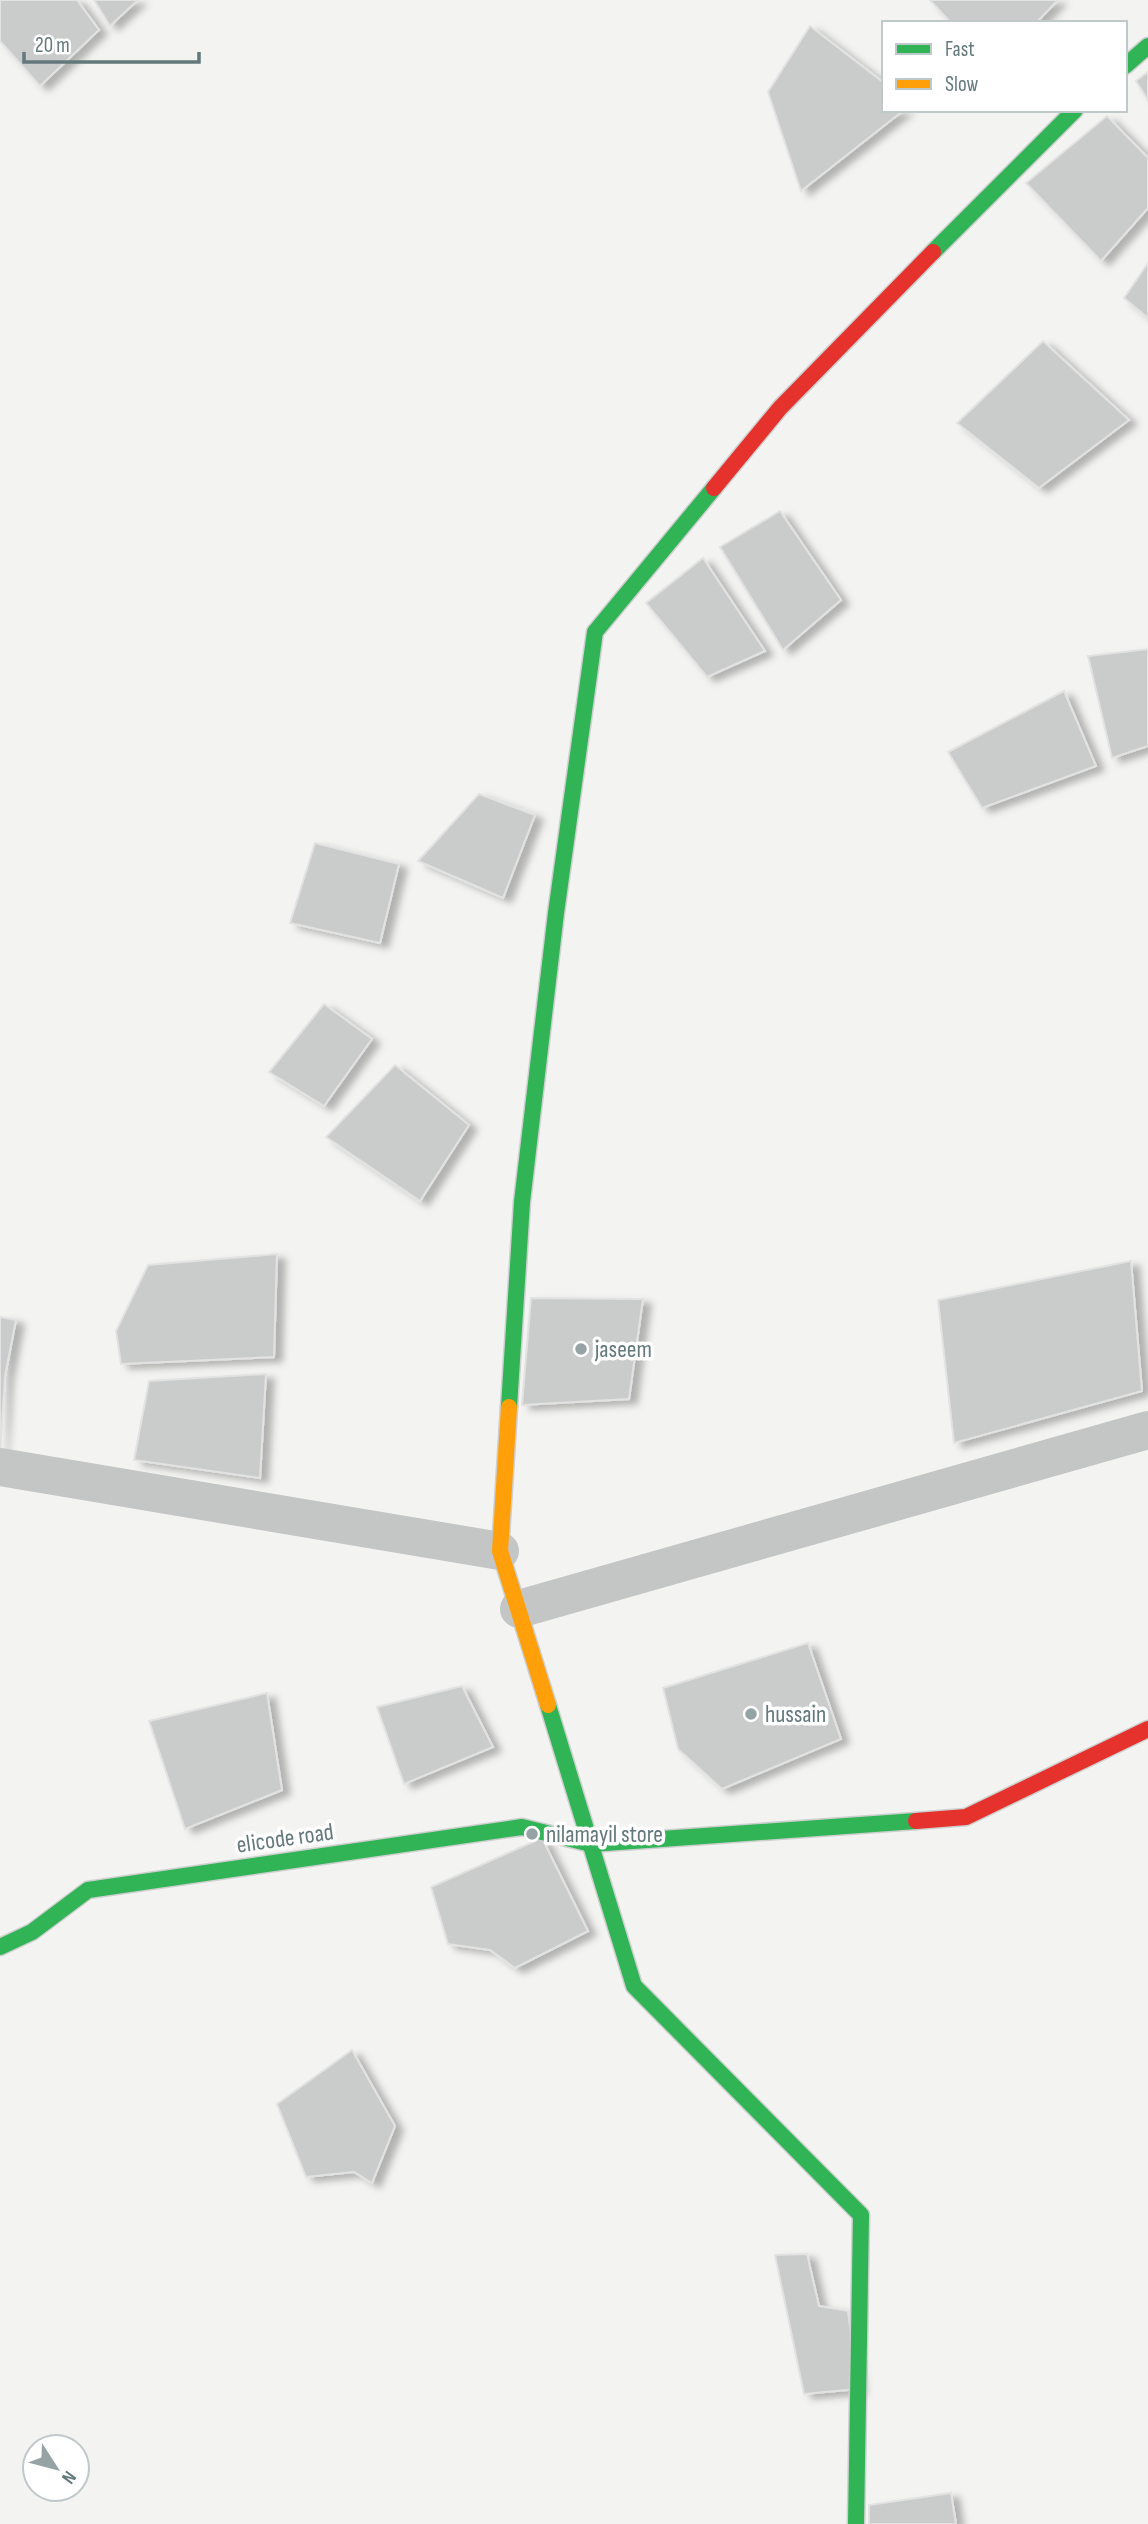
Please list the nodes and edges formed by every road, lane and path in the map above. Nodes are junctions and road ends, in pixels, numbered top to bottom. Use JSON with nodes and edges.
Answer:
{"nodes":[{"id":1,"x":1148,"y":46,"type":"edge"},
{"id":2,"x":1127,"y":64,"type":"edge"},
{"id":3,"x":1072,"y":112,"type":"edge"},
{"id":4,"x":1148,"y":1430,"type":"edge"},
{"id":5,"x":0,"y":1467,"type":"edge"},
{"id":6,"x":500,"y":1551,"type":"junction"},
{"id":7,"x":519,"y":1609,"type":"junction"},
{"id":8,"x":1148,"y":1728,"type":"edge"},
{"id":9,"x":591,"y":1844,"type":"junction"},
{"id":10,"x":0,"y":1947,"type":"edge"},
{"id":11,"x":856,"y":2524,"type":"edge"}],
"edges":[{"from":1,"to":2,"type":"street"},
{"from":3,"to":6,"type":"street"},
{"from":4,"to":7,"type":"street"},
{"from":5,"to":6,"type":"street"},
{"from":6,"to":7,"type":"street"},
{"from":7,"to":9,"type":"street"},
{"from":8,"to":9,"type":"street","name":"elicode road"},
{"from":9,"to":10,"type":"street","name":"elicode road"},
{"from":9,"to":11,"type":"street"}]}
